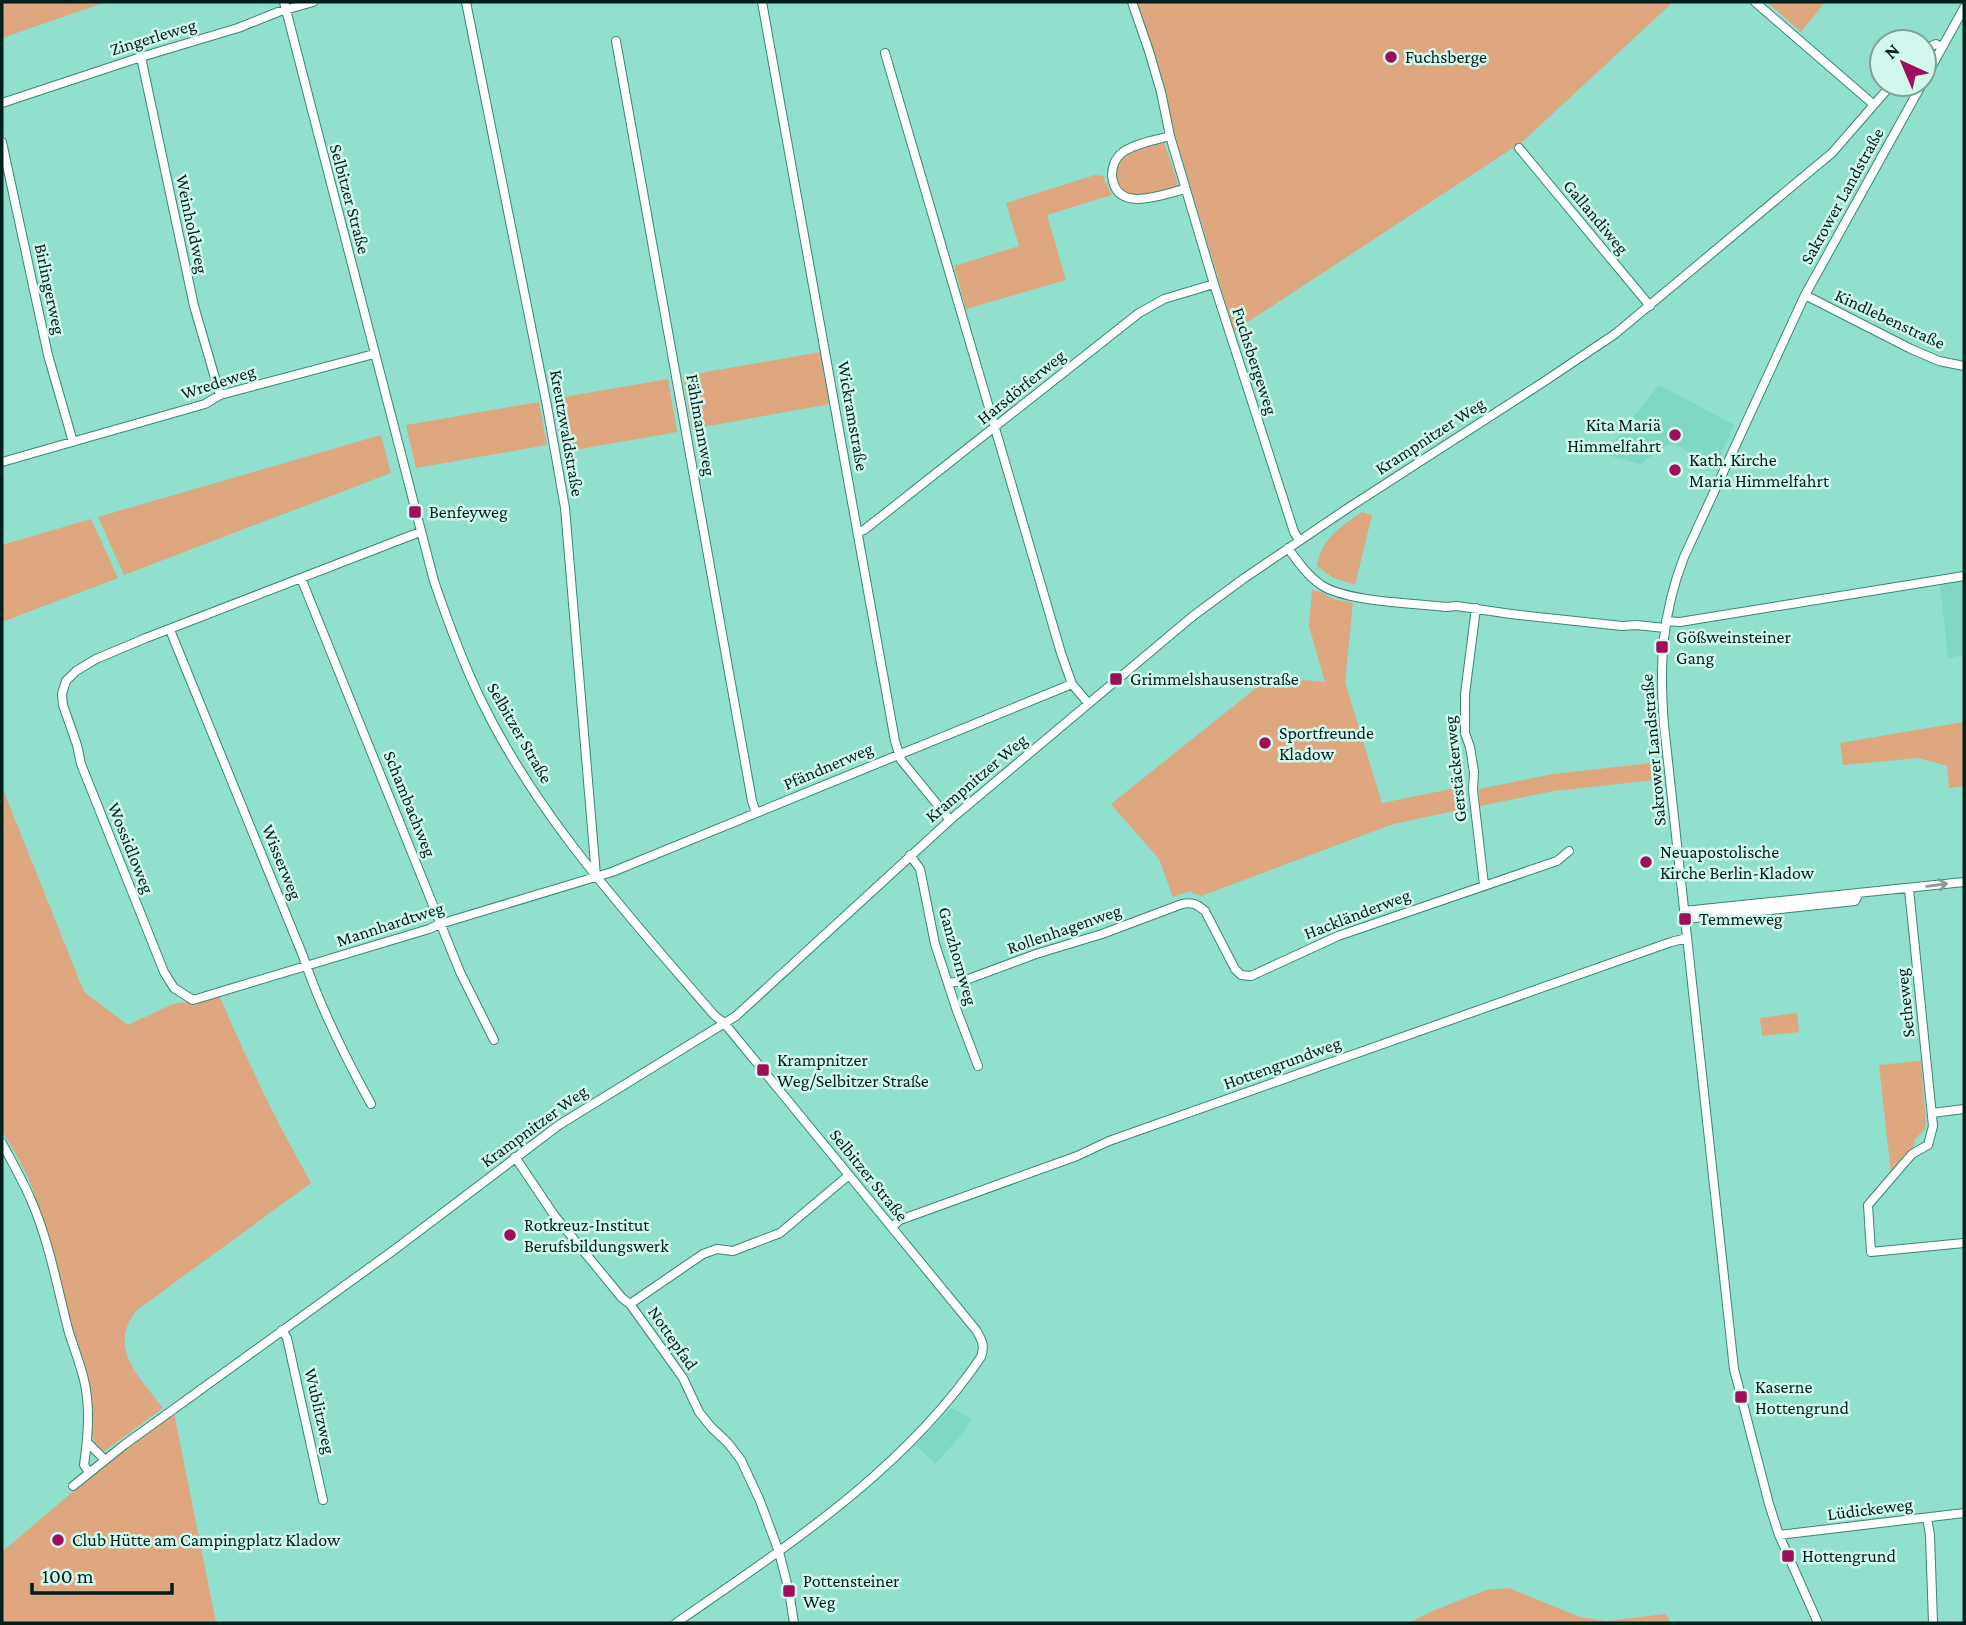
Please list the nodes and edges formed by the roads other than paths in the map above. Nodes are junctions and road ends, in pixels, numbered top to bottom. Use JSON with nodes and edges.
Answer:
{"nodes":[{"id":1,"x":313,"y":2,"type":"edge"},
{"id":2,"x":466,"y":2,"type":"edge"},
{"id":3,"x":762,"y":2,"type":"edge"},
{"id":4,"x":1132,"y":2,"type":"edge"},
{"id":5,"x":1755,"y":2,"type":"edge"},
{"id":6,"x":285,"y":6,"type":"edge"},
{"id":7,"x":1963,"y":13,"type":"edge"},
{"id":8,"x":616,"y":41,"type":"dead end"},
{"id":9,"x":1938,"y":45,"type":"edge"},
{"id":10,"x":1942,"y":47,"type":"junction"},
{"id":11,"x":885,"y":52,"type":"dead end"},
{"id":12,"x":1938,"y":54,"type":"edge"},
{"id":13,"x":141,"y":57,"type":"junction"},
{"id":14,"x":1879,"y":98,"type":"edge"},
{"id":15,"x":1914,"y":98,"type":"edge"},
{"id":16,"x":2,"y":103,"type":"edge"},
{"id":17,"x":1873,"y":104,"type":"junction"},
{"id":18,"x":1170,"y":135,"type":"junction"},
{"id":19,"x":2,"y":142,"type":"edge"},
{"id":20,"x":1519,"y":148,"type":"dead end"},
{"id":21,"x":1185,"y":189,"type":"junction"},
{"id":22,"x":1214,"y":284,"type":"junction"},
{"id":23,"x":1805,"y":295,"type":"junction"},
{"id":24,"x":1650,"y":306,"type":"junction"},
{"id":25,"x":374,"y":354,"type":"junction"},
{"id":26,"x":1964,"y":366,"type":"edge"},
{"id":27,"x":220,"y":395,"type":"junction"},
{"id":28,"x":995,"y":426,"type":"junction"},
{"id":29,"x":73,"y":442,"type":"junction"},
{"id":30,"x":2,"y":462,"type":"edge"},
{"id":31,"x":420,"y":532,"type":"junction"},
{"id":32,"x":858,"y":532,"type":"junction"},
{"id":33,"x":1299,"y":540,"type":"junction"},
{"id":34,"x":1288,"y":548,"type":"junction"},
{"id":35,"x":1964,"y":576,"type":"edge"},
{"id":36,"x":301,"y":578,"type":"junction"},
{"id":37,"x":1476,"y":608,"type":"junction"},
{"id":38,"x":1665,"y":625,"type":"junction"},
{"id":39,"x":170,"y":630,"type":"junction"},
{"id":40,"x":1072,"y":684,"type":"junction"},
{"id":41,"x":1088,"y":703,"type":"junction"},
{"id":42,"x":898,"y":754,"type":"junction"},
{"id":43,"x":756,"y":813,"type":"junction"},
{"id":44,"x":950,"y":820,"type":"junction"},
{"id":45,"x":1569,"y":851,"type":"dead end"},
{"id":46,"x":910,"y":855,"type":"junction"},
{"id":47,"x":596,"y":876,"type":"junction"},
{"id":48,"x":1964,"y":882,"type":"edge"},
{"id":49,"x":1484,"y":885,"type":"junction"},
{"id":50,"x":1909,"y":889,"type":"junction"},
{"id":51,"x":1190,"y":902,"type":"joint"},
{"id":52,"x":1685,"y":915,"type":"junction"},
{"id":53,"x":440,"y":924,"type":"junction"},
{"id":54,"x":1687,"y":938,"type":"junction"},
{"id":55,"x":307,"y":966,"type":"junction"},
{"id":56,"x":948,"y":983,"type":"junction"},
{"id":57,"x":193,"y":1000,"type":"joint"},
{"id":58,"x":725,"y":1024,"type":"junction"},
{"id":59,"x":494,"y":1040,"type":"dead end"},
{"id":60,"x":978,"y":1066,"type":"dead end"},
{"id":61,"x":371,"y":1104,"type":"dead end"},
{"id":62,"x":1964,"y":1109,"type":"edge"},
{"id":63,"x":1932,"y":1113,"type":"junction"},
{"id":64,"x":2,"y":1143,"type":"edge"},
{"id":65,"x":515,"y":1157,"type":"junction"},
{"id":66,"x":849,"y":1175,"type":"junction"},
{"id":67,"x":891,"y":1227,"type":"junction"},
{"id":68,"x":1964,"y":1243,"type":"edge"},
{"id":69,"x":630,"y":1304,"type":"junction"},
{"id":70,"x":282,"y":1330,"type":"junction"},
{"id":71,"x":87,"y":1441,"type":"junction"},
{"id":72,"x":105,"y":1460,"type":"junction"},
{"id":73,"x":89,"y":1472,"type":"junction"},
{"id":74,"x":73,"y":1486,"type":"dead end"},
{"id":75,"x":323,"y":1500,"type":"dead end"},
{"id":76,"x":1964,"y":1513,"type":"edge"},
{"id":77,"x":1927,"y":1518,"type":"junction"},
{"id":78,"x":1779,"y":1535,"type":"junction"},
{"id":79,"x":779,"y":1552,"type":"junction"},
{"id":80,"x":676,"y":1623,"type":"edge"},
{"id":81,"x":794,"y":1623,"type":"edge"},
{"id":82,"x":1818,"y":1623,"type":"edge"},
{"id":83,"x":1933,"y":1623,"type":"edge"}],
"edges":[{"from":1,"to":6,"type":"street","name":"Zingerleweg"},
{"from":2,"to":47,"type":"street","name":"Kreutzwaldstraße"},
{"from":3,"to":32,"type":"street","name":"Wickramstraße"},
{"from":4,"to":18,"type":"street","name":"Fuchsbergeweg"},
{"from":5,"to":17,"type":"street"},
{"from":6,"to":13,"type":"street","name":"Zingerleweg"},
{"from":6,"to":25,"type":"street","name":"Selbitzer Straße"},
{"from":7,"to":10,"type":"street","name":"Sakrower Landstraße"},
{"from":8,"to":43,"type":"street","name":"Fählmannweg"},
{"from":9,"to":10,"type":"street"},
{"from":10,"to":12,"type":"street","name":"Sakrower Landstraße"},
{"from":11,"to":28,"type":"street"},
{"from":13,"to":16,"type":"street","name":"Zingerleweg"},
{"from":13,"to":27,"type":"street","name":"Weinholdweg"},
{"from":14,"to":17,"type":"street","name":"Krampnitzer Weg"},
{"from":15,"to":23,"type":"street","name":"Sakrower Landstraße"},
{"from":17,"to":24,"type":"street","name":"Krampnitzer Weg"},
{"from":18,"to":21,"type":"street","name":"Fuchsbergeweg"},
{"from":18,"to":21,"type":"street"},
{"from":19,"to":29,"type":"street","name":"Birlingerweg"},
{"from":20,"to":24,"type":"street","name":"Gallandiweg"},
{"from":21,"to":22,"type":"street","name":"Fuchsbergeweg"},
{"from":22,"to":28,"type":"street","name":"Harsdörferweg"},
{"from":22,"to":33,"type":"street","name":"Fuchsbergeweg"},
{"from":23,"to":26,"type":"street","name":"Kindlebenstraße"},
{"from":23,"to":38,"type":"street","name":"Sakrower Landstraße"},
{"from":24,"to":33,"type":"street","name":"Krampnitzer Weg"},
{"from":25,"to":27,"type":"street","name":"Wredeweg"},
{"from":25,"to":31,"type":"street","name":"Selbitzer Straße"},
{"from":27,"to":29,"type":"street","name":"Wredeweg"},
{"from":28,"to":32,"type":"street","name":"Harsdörferweg"},
{"from":28,"to":40,"type":"street"},
{"from":29,"to":30,"type":"street","name":"Wredeweg"},
{"from":31,"to":36,"type":"street"},
{"from":31,"to":47,"type":"street","name":"Selbitzer Straße"},
{"from":32,"to":42,"type":"street","name":"Wickramstraße"},
{"from":33,"to":34,"type":"street","name":"Krampnitzer Weg"},
{"from":34,"to":37,"type":"street"},
{"from":34,"to":41,"type":"street","name":"Krampnitzer Weg"},
{"from":35,"to":38,"type":"street"},
{"from":36,"to":39,"type":"street"},
{"from":36,"to":53,"type":"street","name":"Schambachweg"},
{"from":37,"to":38,"type":"street"},
{"from":37,"to":49,"type":"street","name":"Gerstäckerweg"},
{"from":38,"to":52,"type":"street","name":"Sakrower Landstraße"},
{"from":39,"to":55,"type":"street","name":"Wisserweg"},
{"from":39,"to":57,"type":"street","name":"Wossidloweg"},
{"from":40,"to":41,"type":"street"},
{"from":40,"to":42,"type":"street","name":"Pfändnerweg"},
{"from":41,"to":44,"type":"street","name":"Krampnitzer Weg"},
{"from":42,"to":43,"type":"street","name":"Pfändnerweg"},
{"from":42,"to":44,"type":"street","name":"Wickramstraße"},
{"from":43,"to":47,"type":"street","name":"Pfändnerweg"},
{"from":44,"to":46,"type":"street","name":"Krampnitzer Weg"},
{"from":45,"to":49,"type":"street","name":"Hackländerweg"},
{"from":46,"to":56,"type":"street","name":"Ganzhornweg"},
{"from":46,"to":58,"type":"street","name":"Krampnitzer Weg"},
{"from":47,"to":53,"type":"street","name":"Mannhardtweg"},
{"from":47,"to":58,"type":"street","name":"Selbitzer Straße"},
{"from":50,"to":48,"type":"street","one_way":true},
{"from":49,"to":51,"type":"street","name":"Hackländerweg"},
{"from":50,"to":52,"type":"street"},
{"from":50,"to":63,"type":"street","name":"Setheweg"},
{"from":51,"to":56,"type":"street","name":"Rollenhagenweg"},
{"from":52,"to":54,"type":"street","name":"Sakrower Landstraße"},
{"from":53,"to":55,"type":"street","name":"Mannhardtweg"},
{"from":53,"to":59,"type":"street","name":"Schambachweg"},
{"from":54,"to":67,"type":"street","name":"Hottengrundweg"},
{"from":54,"to":78,"type":"street","name":"Sakrower Landstraße"},
{"from":55,"to":57,"type":"street","name":"Mannhardtweg"},
{"from":55,"to":61,"type":"street","name":"Wisserweg"},
{"from":56,"to":60,"type":"street","name":"Ganzhornweg"},
{"from":58,"to":65,"type":"street","name":"Krampnitzer Weg"},
{"from":58,"to":66,"type":"street","name":"Selbitzer Straße"},
{"from":62,"to":63,"type":"street"},
{"from":63,"to":68,"type":"street","name":"Setheweg"},
{"from":64,"to":71,"type":"street"},
{"from":65,"to":69,"type":"street","name":"Nottepfad"},
{"from":65,"to":70,"type":"street","name":"Krampnitzer Weg"},
{"from":66,"to":67,"type":"street","name":"Selbitzer Straße"},
{"from":66,"to":69,"type":"street"},
{"from":67,"to":79,"type":"street","name":"Selbitzer Straße"},
{"from":69,"to":79,"type":"street","name":"Nottepfad"},
{"from":70,"to":72,"type":"street","name":"Krampnitzer Weg"},
{"from":70,"to":75,"type":"street","name":"Wublitzweg"},
{"from":71,"to":72,"type":"street"},
{"from":71,"to":73,"type":"street"},
{"from":72,"to":73,"type":"street","name":"Krampnitzer Weg"},
{"from":73,"to":74,"type":"street","name":"Krampnitzer Weg"},
{"from":76,"to":77,"type":"street","name":"Lüdickeweg"},
{"from":77,"to":78,"type":"street","name":"Lüdickeweg"},
{"from":77,"to":83,"type":"street"},
{"from":78,"to":82,"type":"street","name":"Sakrower Landstraße"},
{"from":79,"to":80,"type":"street"},
{"from":79,"to":81,"type":"street","name":"Nottepfad"}]}
